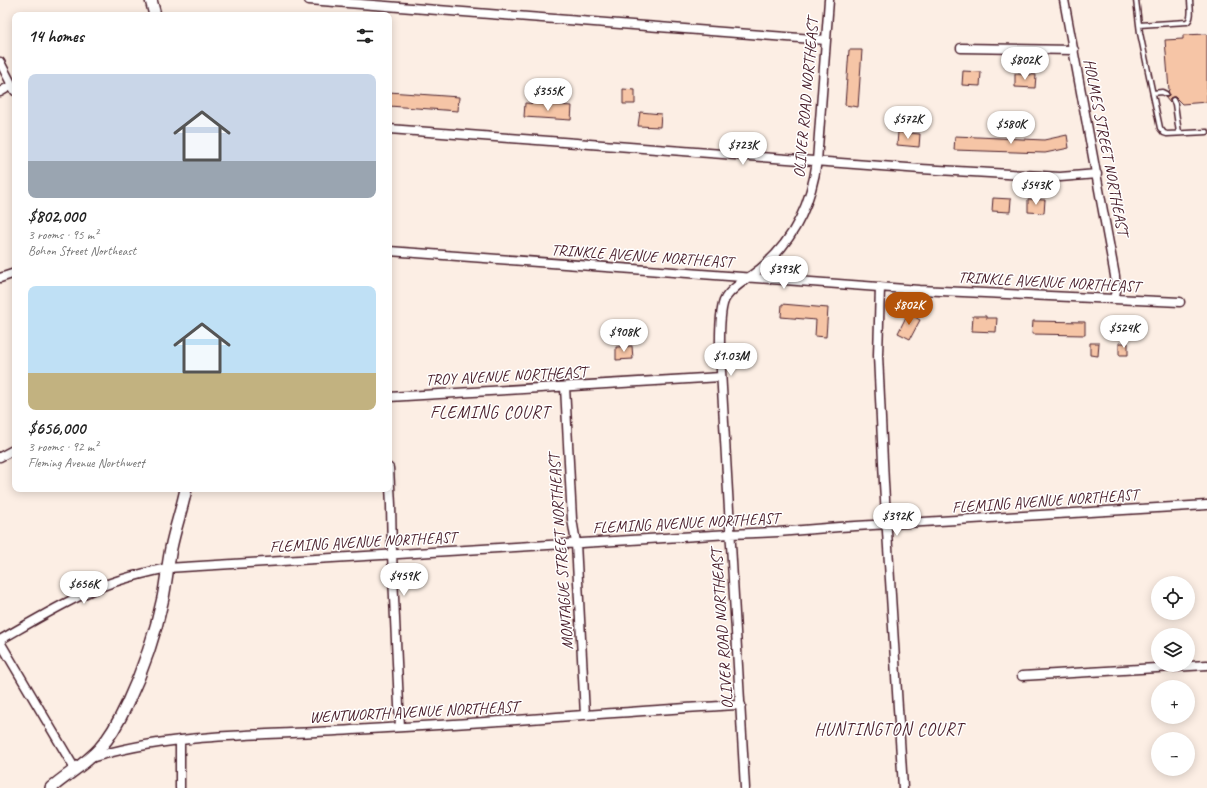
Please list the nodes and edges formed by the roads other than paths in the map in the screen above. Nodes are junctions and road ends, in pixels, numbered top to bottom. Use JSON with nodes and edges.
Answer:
{"nodes":[{"id":1,"x":151,"y":0,"type":"edge"},
{"id":2,"x":309,"y":0,"type":"edge"},
{"id":3,"x":829,"y":0,"type":"edge"},
{"id":4,"x":1064,"y":0,"type":"edge"},
{"id":5,"x":1136,"y":0,"type":"edge"},
{"id":6,"x":1190,"y":0,"type":"edge"},
{"id":7,"x":154,"y":12,"type":"edge"},
{"id":8,"x":1139,"y":25,"type":"junction"},
{"id":9,"x":826,"y":40,"type":"junction"},
{"id":10,"x":961,"y":48,"type":"dead end"},
{"id":11,"x":1074,"y":50,"type":"junction"},
{"id":12,"x":0,"y":62,"type":"edge"},
{"id":13,"x":12,"y":84,"type":"edge"},
{"id":14,"x":12,"y":89,"type":"edge"},
{"id":15,"x":0,"y":92,"type":"edge"},
{"id":16,"x":1153,"y":93,"type":"junction"},
{"id":17,"x":1166,"y":94,"type":"dead end"},
{"id":18,"x":1173,"y":100,"type":"dead end"},
{"id":19,"x":392,"y":129,"type":"edge"},
{"id":20,"x":1207,"y":132,"type":"edge"},
{"id":21,"x":1179,"y":133,"type":"junction"},
{"id":22,"x":817,"y":161,"type":"junction"},
{"id":23,"x":1097,"y":174,"type":"junction"},
{"id":24,"x":392,"y":251,"type":"edge"},
{"id":25,"x":12,"y":274,"type":"edge"},
{"id":26,"x":0,"y":278,"type":"edge"},
{"id":27,"x":749,"y":278,"type":"junction"},
{"id":28,"x":880,"y":287,"type":"junction"},
{"id":29,"x":1114,"y":299,"type":"junction"},
{"id":30,"x":1180,"y":302,"type":"dead end"},
{"id":31,"x":721,"y":377,"type":"junction"},
{"id":32,"x":565,"y":387,"type":"junction"},
{"id":33,"x":392,"y":397,"type":"edge"},
{"id":34,"x":12,"y":450,"type":"edge"},
{"id":35,"x":0,"y":457,"type":"edge"},
{"id":36,"x":185,"y":492,"type":"edge"},
{"id":37,"x":390,"y":492,"type":"edge"},
{"id":38,"x":1207,"y":505,"type":"edge"},
{"id":39,"x":887,"y":524,"type":"junction"},
{"id":40,"x":730,"y":534,"type":"junction"},
{"id":41,"x":576,"y":543,"type":"junction"},
{"id":42,"x":392,"y":554,"type":"junction"},
{"id":43,"x":167,"y":568,"type":"junction"},
{"id":44,"x":0,"y":641,"type":"edge"},
{"id":45,"x":1207,"y":665,"type":"edge"},
{"id":46,"x":1022,"y":676,"type":"dead end"},
{"id":47,"x":741,"y":705,"type":"junction"},
{"id":48,"x":585,"y":715,"type":"junction"},
{"id":49,"x":400,"y":727,"type":"junction"},
{"id":50,"x":180,"y":740,"type":"junction"},
{"id":51,"x":91,"y":758,"type":"junction"},
{"id":52,"x":75,"y":769,"type":"junction"},
{"id":53,"x":51,"y":788,"type":"edge"},
{"id":54,"x":180,"y":788,"type":"edge"},
{"id":55,"x":745,"y":788,"type":"edge"},
{"id":56,"x":903,"y":788,"type":"edge"}],
"edges":[{"from":1,"to":7,"type":"street"},
{"from":2,"to":9,"type":"street"},
{"from":3,"to":9,"type":"street","name":"OLIVER ROAD NORTHEAST"},
{"from":4,"to":11,"type":"street","name":"HOLMES STREET NORTHEAST"},
{"from":5,"to":8,"type":"lane"},
{"from":6,"to":8,"type":"lane"},
{"from":8,"to":16,"type":"lane"},
{"from":9,"to":22,"type":"street","name":"OLIVER ROAD NORTHEAST"},
{"from":10,"to":11,"type":"street"},
{"from":11,"to":23,"type":"street","name":"HOLMES STREET NORTHEAST"},
{"from":12,"to":13,"type":"street"},
{"from":14,"to":15,"type":"street"},
{"from":16,"to":17,"type":"lane"},
{"from":16,"to":21,"type":"lane"},
{"from":18,"to":21,"type":"lane"},
{"from":19,"to":22,"type":"street"},
{"from":20,"to":21,"type":"lane"},
{"from":22,"to":23,"type":"street"},
{"from":22,"to":27,"type":"street","name":"OLIVER ROAD NORTHEAST"},
{"from":23,"to":29,"type":"street","name":"HOLMES STREET NORTHEAST"},
{"from":24,"to":27,"type":"street","name":"TRINKLE AVENUE NORTHEAST"},
{"from":25,"to":26,"type":"street"},
{"from":27,"to":28,"type":"street","name":"TRINKLE AVENUE NORTHEAST"},
{"from":27,"to":31,"type":"street","name":"OLIVER ROAD NORTHEAST"},
{"from":28,"to":29,"type":"street","name":"TRINKLE AVENUE NORTHEAST"},
{"from":28,"to":39,"type":"street"},
{"from":29,"to":30,"type":"street","name":"TRINKLE AVENUE NORTHEAST"},
{"from":31,"to":32,"type":"street","name":"TROY AVENUE NORTHEAST"},
{"from":31,"to":40,"type":"street","name":"OLIVER ROAD NORTHEAST"},
{"from":32,"to":33,"type":"street","name":"TROY AVENUE NORTHEAST"},
{"from":32,"to":41,"type":"street","name":"MONTAGUE STREET NORTHEAST"},
{"from":34,"to":35,"type":"street"},
{"from":36,"to":43,"type":"street"},
{"from":37,"to":42,"type":"street"},
{"from":38,"to":39,"type":"street","name":"FLEMING AVENUE NORTHEAST"},
{"from":39,"to":40,"type":"street","name":"FLEMING AVENUE NORTHEAST"},
{"from":39,"to":56,"type":"street"},
{"from":40,"to":41,"type":"street","name":"FLEMING AVENUE NORTHEAST"},
{"from":40,"to":47,"type":"street","name":"OLIVER ROAD NORTHEAST"},
{"from":41,"to":42,"type":"street","name":"FLEMING AVENUE NORTHEAST"},
{"from":41,"to":48,"type":"street","name":"MONTAGUE STREET NORTHEAST"},
{"from":42,"to":43,"type":"street","name":"FLEMING AVENUE NORTHEAST"},
{"from":42,"to":49,"type":"street"},
{"from":43,"to":44,"type":"street","name":"FLEMING AVENUE NORTHEAST"},
{"from":43,"to":51,"type":"street"},
{"from":44,"to":52,"type":"street"},
{"from":45,"to":46,"type":"street"},
{"from":47,"to":48,"type":"street","name":"WENTWORTH AVENUE NORTHEAST"},
{"from":47,"to":55,"type":"street","name":"OLIVER ROAD NORTHEAST"},
{"from":48,"to":49,"type":"street","name":"WENTWORTH AVENUE NORTHEAST"},
{"from":49,"to":50,"type":"street","name":"WENTWORTH AVENUE NORTHEAST"},
{"from":50,"to":51,"type":"street","name":"WENTWORTH AVENUE NORTHEAST"},
{"from":50,"to":54,"type":"street"},
{"from":51,"to":52,"type":"street"},
{"from":52,"to":53,"type":"street"}]}
